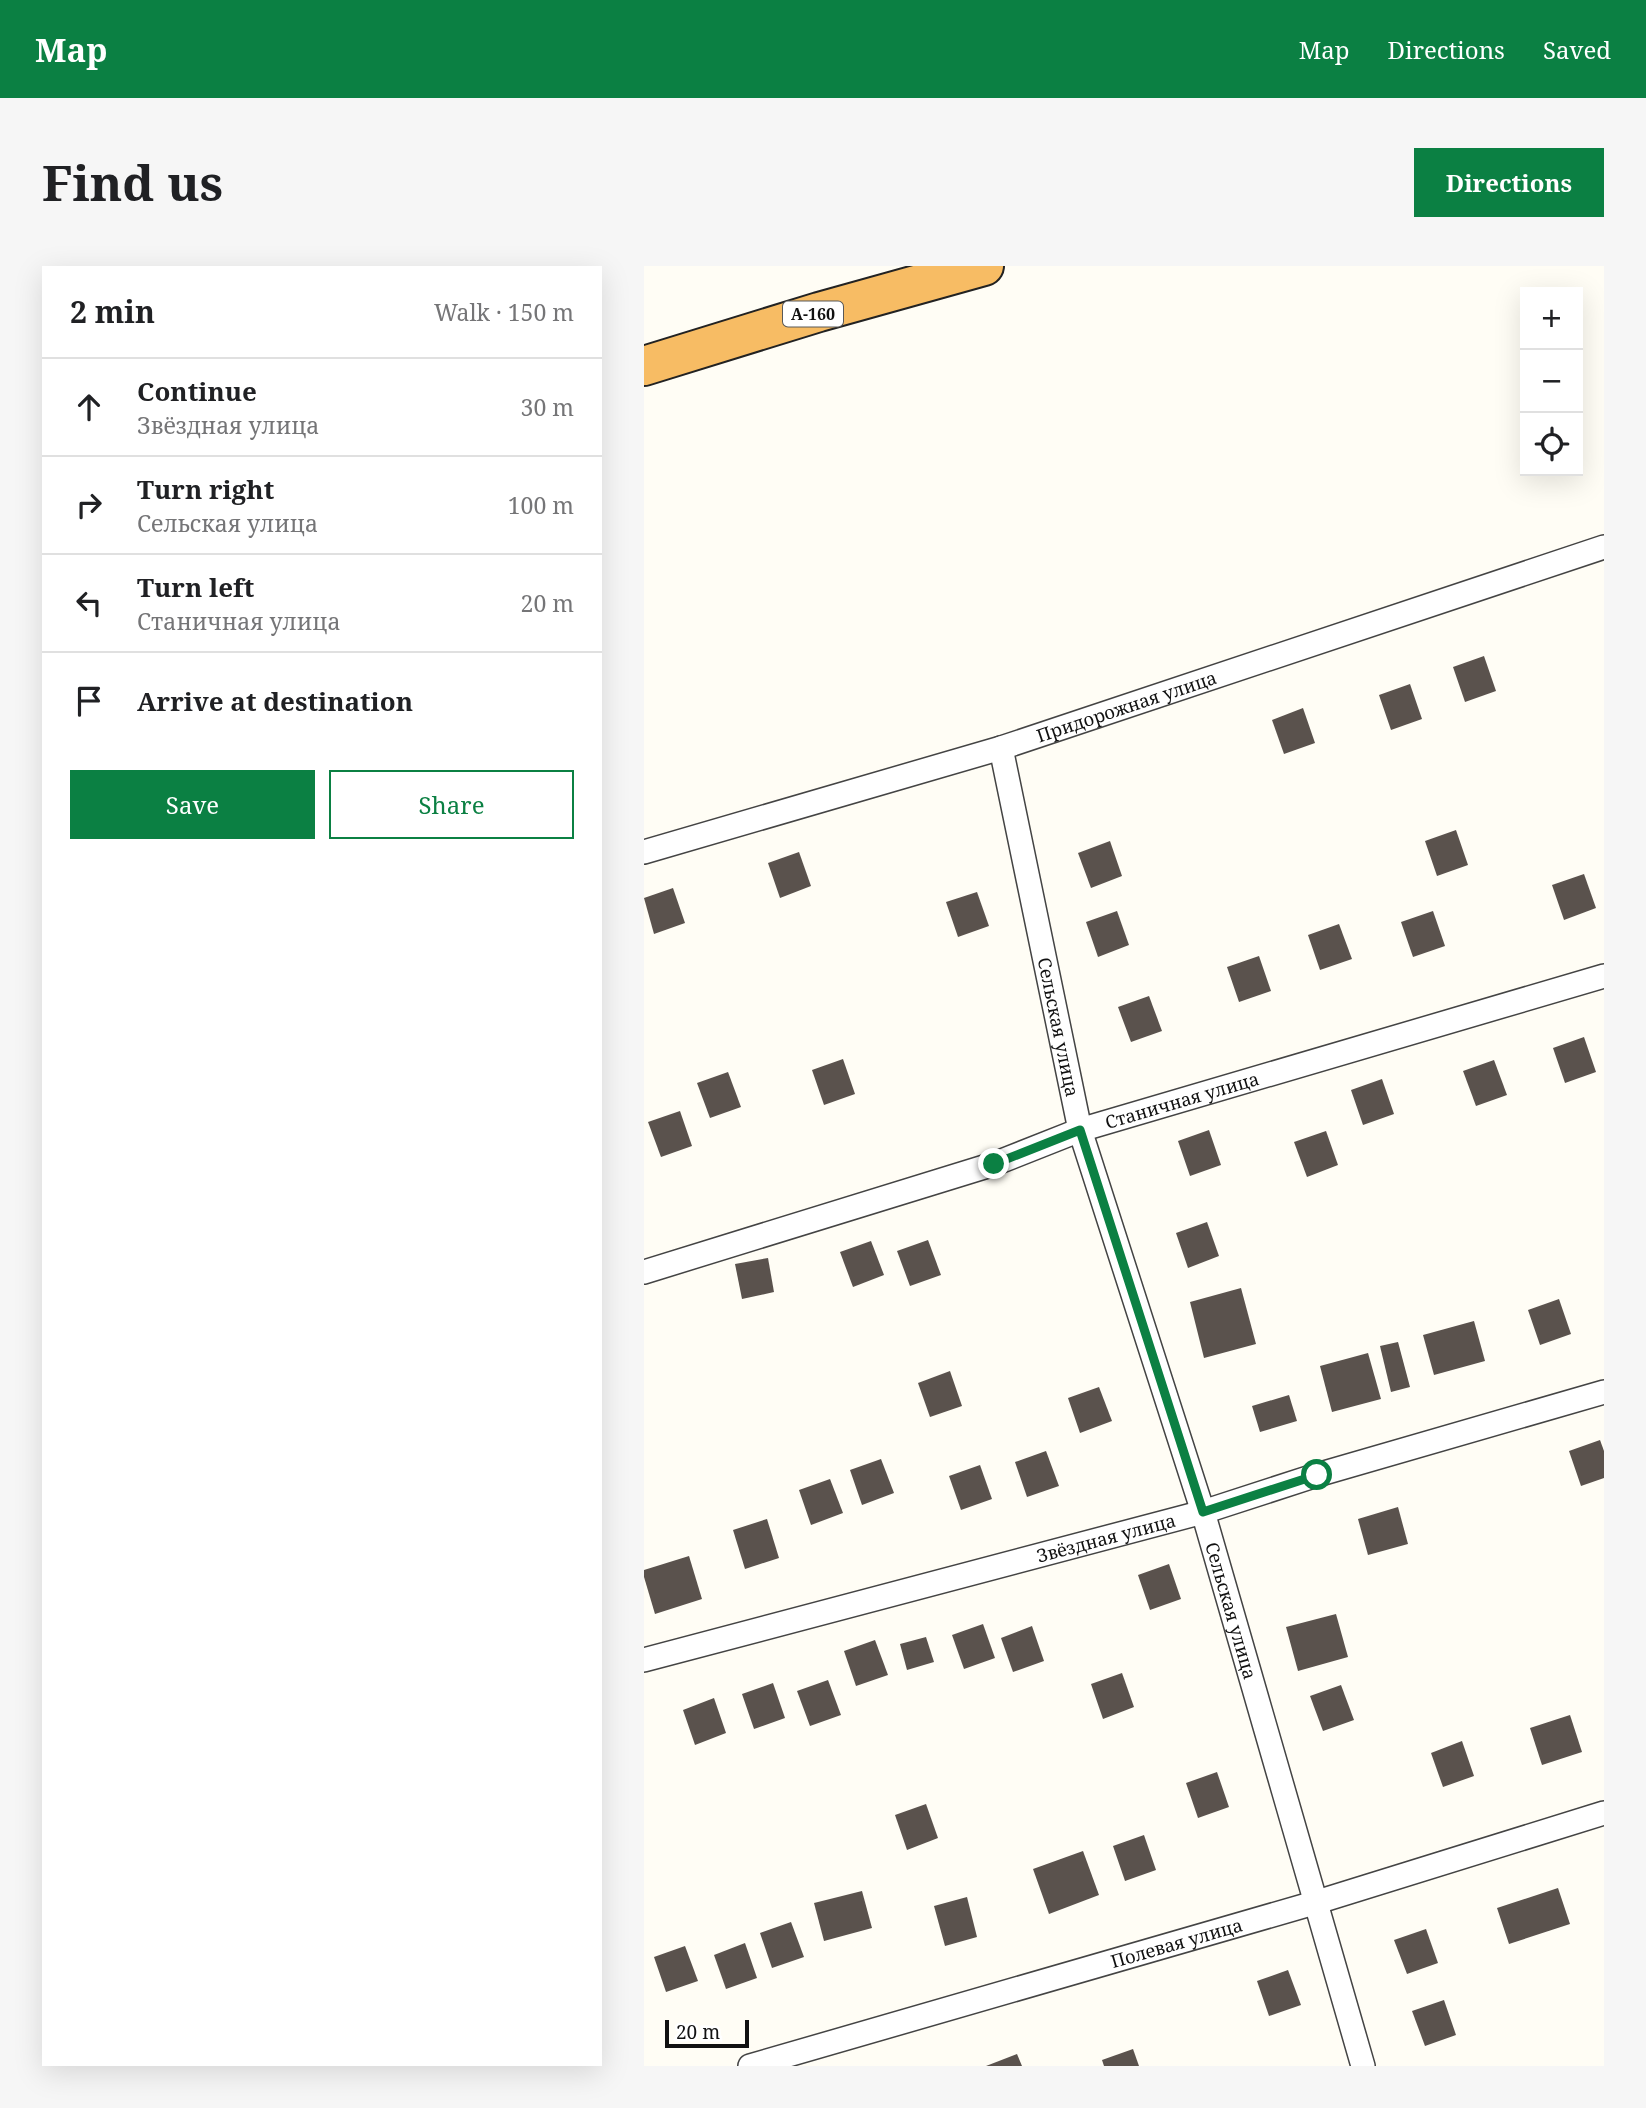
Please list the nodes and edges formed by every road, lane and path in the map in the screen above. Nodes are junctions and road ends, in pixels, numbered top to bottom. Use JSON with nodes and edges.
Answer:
{"nodes":[{"id":1,"x":926,"y":266,"type":"edge"},
{"id":2,"x":984,"y":266,"type":"edge"},
{"id":3,"x":644,"y":348,"type":"edge"},
{"id":4,"x":644,"y":366,"type":"edge"},
{"id":5,"x":1604,"y":547,"type":"edge"},
{"id":6,"x":1001,"y":748,"type":"junction"},
{"id":7,"x":644,"y":852,"type":"edge"},
{"id":8,"x":1604,"y":976,"type":"edge"},
{"id":9,"x":1080,"y":1130,"type":"junction"},
{"id":10,"x":644,"y":1272,"type":"edge"},
{"id":11,"x":1604,"y":1392,"type":"edge"},
{"id":12,"x":1203,"y":1512,"type":"junction"},
{"id":13,"x":644,"y":1660,"type":"edge"},
{"id":14,"x":1604,"y":1813,"type":"edge"},
{"id":15,"x":1314,"y":1903,"type":"junction"},
{"id":16,"x":750,"y":2066,"type":"edge"},
{"id":17,"x":1363,"y":2066,"type":"edge"}],
"edges":[{"from":1,"to":3,"type":"highway","number":"А-160"},
{"from":2,"to":4,"type":"highway","number":"А-160"},
{"from":5,"to":6,"type":"street","name":"Придорожная улица"},
{"from":6,"to":7,"type":"street","name":"Придорожная улица"},
{"from":6,"to":9,"type":"street","name":"Сельская улица"},
{"from":8,"to":9,"type":"street","name":"Станичная улица"},
{"from":9,"to":10,"type":"street","name":"Станичная улица"},
{"from":9,"to":12,"type":"street","name":"Сельская улица"},
{"from":11,"to":12,"type":"street","name":"Звёздная улица"},
{"from":12,"to":13,"type":"street","name":"Звёздная улица"},
{"from":12,"to":15,"type":"street","name":"Сельская улица"},
{"from":14,"to":15,"type":"street","name":"Полевая улица"},
{"from":15,"to":16,"type":"street","name":"Полевая улица"},
{"from":15,"to":17,"type":"street","name":"Сельская улица"}]}
